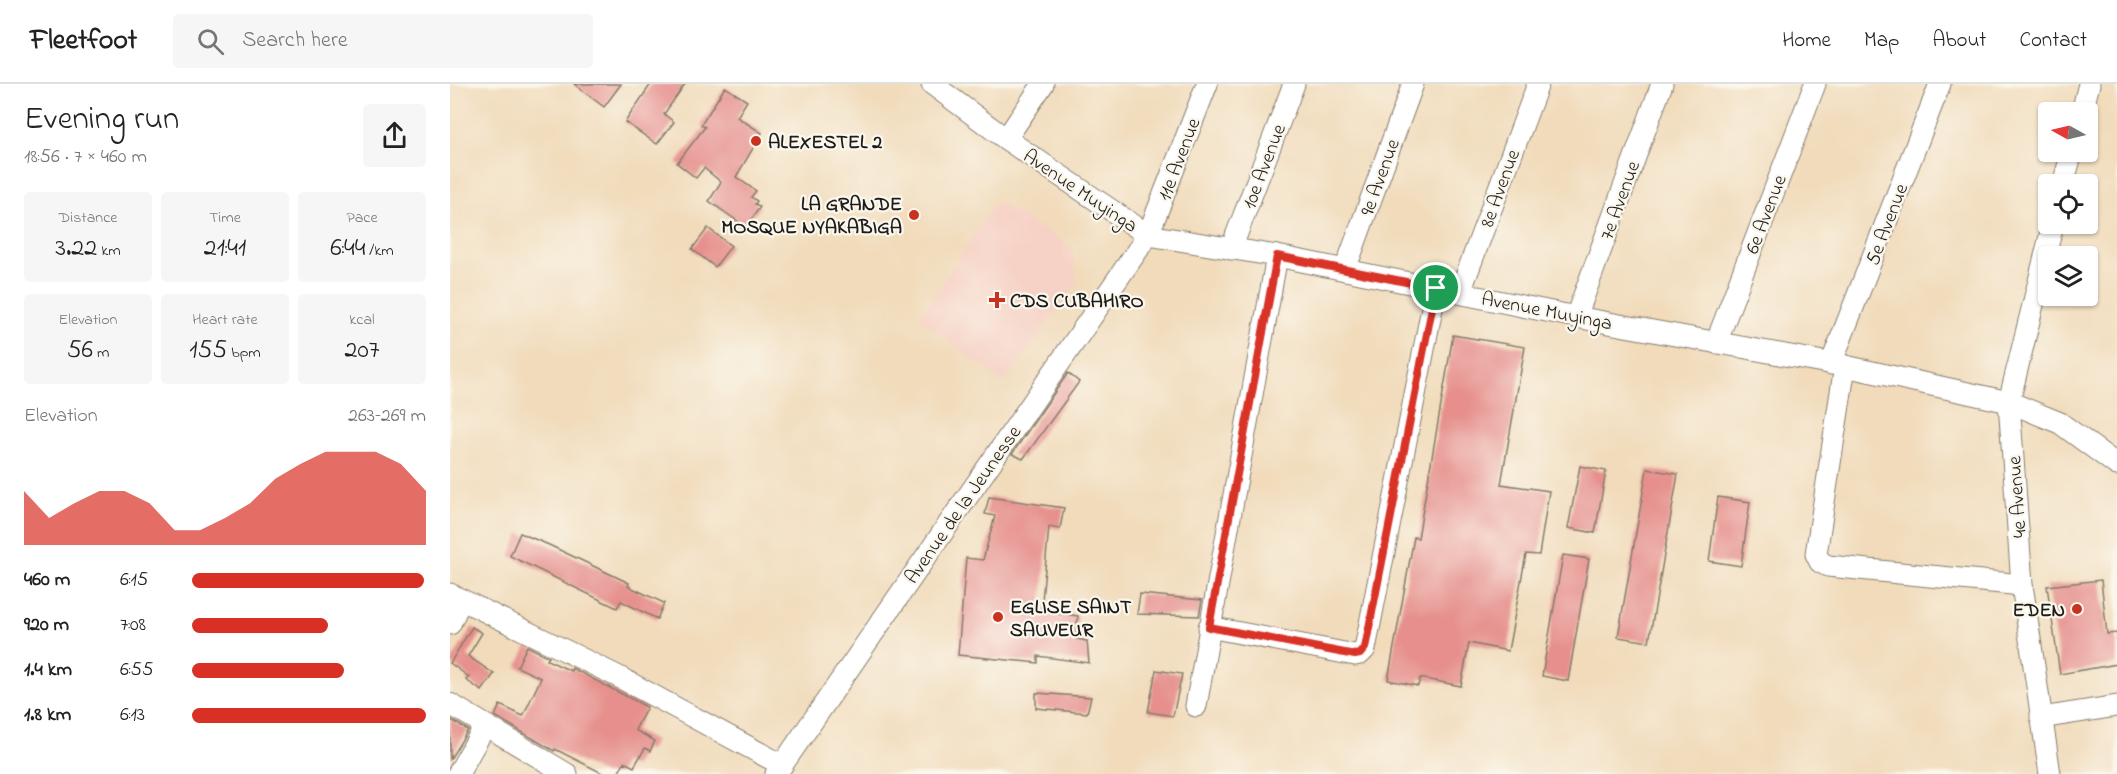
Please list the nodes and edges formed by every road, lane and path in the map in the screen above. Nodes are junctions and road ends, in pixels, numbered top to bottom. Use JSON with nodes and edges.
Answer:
{"nodes":[{"id":1,"x":932,"y":84,"type":"edge"},
{"id":2,"x":1043,"y":84,"type":"edge"},
{"id":3,"x":1207,"y":84,"type":"edge"},
{"id":4,"x":1294,"y":84,"type":"edge"},
{"id":5,"x":1413,"y":84,"type":"edge"},
{"id":6,"x":1538,"y":84,"type":"edge"},
{"id":7,"x":1662,"y":84,"type":"edge"},
{"id":8,"x":1815,"y":84,"type":"edge"},
{"id":9,"x":1940,"y":84,"type":"edge"},
{"id":10,"x":2089,"y":84,"type":"edge"},
{"id":11,"x":2084,"y":102,"type":"edge"},
{"id":12,"x":1006,"y":139,"type":"junction"},
{"id":13,"x":2051,"y":234,"type":"edge"},
{"id":14,"x":1148,"y":235,"type":"junction"},
{"id":15,"x":1231,"y":249,"type":"junction"},
{"id":16,"x":1277,"y":256,"type":"junction"},
{"id":17,"x":1345,"y":270,"type":"junction"},
{"id":18,"x":1436,"y":288,"type":"junction"},
{"id":19,"x":1460,"y":292,"type":"junction"},
{"id":20,"x":1576,"y":316,"type":"junction"},
{"id":21,"x":1716,"y":343,"type":"junction"},
{"id":22,"x":1838,"y":365,"type":"junction"},
{"id":23,"x":2009,"y":402,"type":"junction"},
{"id":24,"x":2117,"y":465,"type":"edge"},
{"id":25,"x":2022,"y":585,"type":"junction"},
{"id":26,"x":456,"y":597,"type":"edge"},
{"id":27,"x":450,"y":624,"type":"edge"},
{"id":28,"x":1209,"y":627,"type":"junction"},
{"id":29,"x":450,"y":704,"type":"edge"},
{"id":30,"x":1196,"y":706,"type":"dead end"},
{"id":31,"x":2117,"y":706,"type":"edge"},
{"id":32,"x":2041,"y":718,"type":"junction"},
{"id":33,"x":485,"y":726,"type":"junction"},
{"id":34,"x":779,"y":770,"type":"edge"},
{"id":35,"x":458,"y":774,"type":"edge"},
{"id":36,"x":567,"y":774,"type":"edge"},
{"id":37,"x":2050,"y":774,"type":"edge"}],
"edges":[{"from":1,"to":12,"type":"street","name":"Avenue Muyinga"},
{"from":2,"to":12,"type":"street"},
{"from":3,"to":14,"type":"street","name":"11e Avenue"},
{"from":4,"to":15,"type":"street","name":"10e Avenue"},
{"from":5,"to":17,"type":"street","name":"9e Avenue"},
{"from":6,"to":19,"type":"street","name":"8e Avenue"},
{"from":7,"to":20,"type":"street","name":"7e Avenue"},
{"from":8,"to":21,"type":"street","name":"6e Avenue"},
{"from":9,"to":22,"type":"street","name":"5e Avenue"},
{"from":10,"to":11,"type":"street"},
{"from":12,"to":14,"type":"street","name":"Avenue Muyinga"},
{"from":13,"to":23,"type":"street","name":"4e Avenue"},
{"from":14,"to":15,"type":"street","name":"Avenue Muyinga"},
{"from":14,"to":34,"type":"street","name":"Avenue de la Jeunesse"},
{"from":15,"to":16,"type":"street","name":"Avenue Muyinga"},
{"from":16,"to":17,"type":"street","name":"Avenue Muyinga"},
{"from":16,"to":28,"type":"street"},
{"from":17,"to":18,"type":"street","name":"Avenue Muyinga"},
{"from":18,"to":19,"type":"street","name":"Avenue Muyinga"},
{"from":18,"to":28,"type":"street"},
{"from":19,"to":20,"type":"street","name":"Avenue Muyinga"},
{"from":20,"to":21,"type":"street","name":"Avenue Muyinga"},
{"from":21,"to":22,"type":"street","name":"Avenue Muyinga"},
{"from":22,"to":23,"type":"street","name":"Avenue Muyinga"},
{"from":22,"to":25,"type":"street","name":"5e Avenue"},
{"from":23,"to":24,"type":"street","name":"Avenue Muyinga"},
{"from":23,"to":25,"type":"street","name":"4e Avenue"},
{"from":25,"to":32,"type":"street","name":"4e Avenue"},
{"from":26,"to":27,"type":"street"},
{"from":26,"to":34,"type":"street"},
{"from":28,"to":30,"type":"street"},
{"from":29,"to":33,"type":"street"},
{"from":31,"to":32,"type":"street"},
{"from":32,"to":37,"type":"street","name":"4e Avenue"},
{"from":33,"to":35,"type":"street"},
{"from":33,"to":36,"type":"street"}]}
